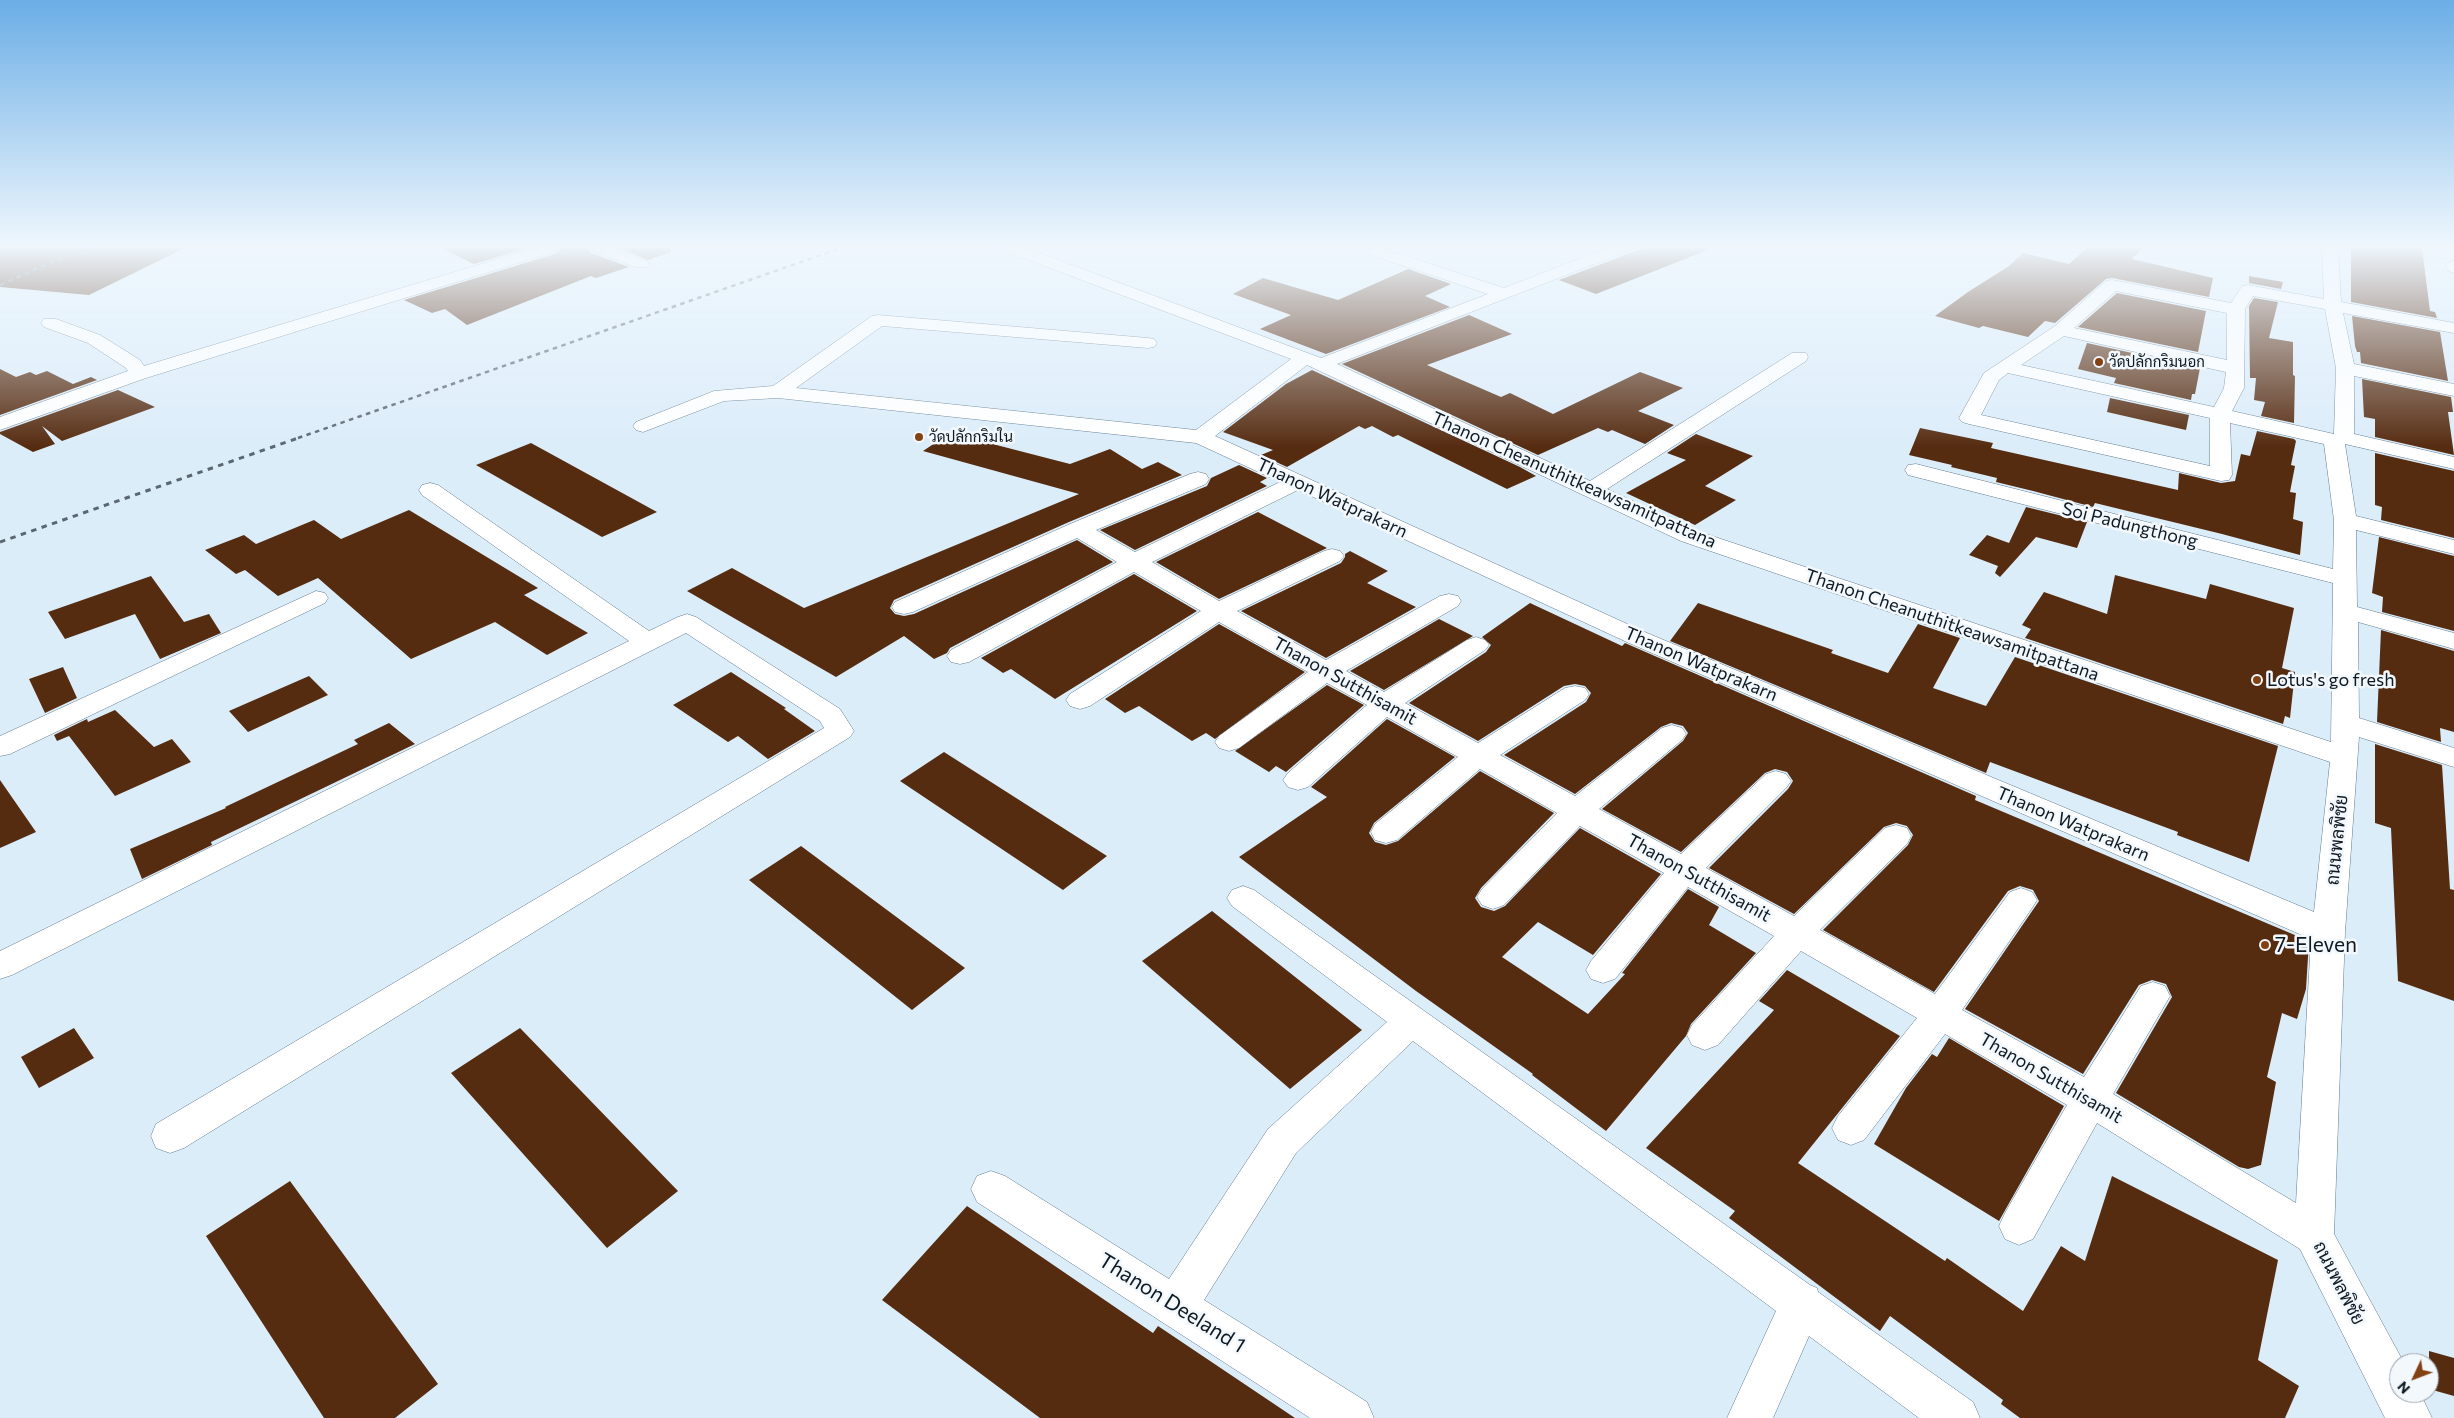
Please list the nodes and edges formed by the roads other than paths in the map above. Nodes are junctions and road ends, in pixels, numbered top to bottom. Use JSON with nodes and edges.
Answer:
{"nodes":[{"id":1,"x":335,"y":314,"type":"edge"},
{"id":2,"x":1186,"y":314,"type":"edge"},
{"id":3,"x":1445,"y":314,"type":"edge"},
{"id":4,"x":2079,"y":314,"type":"edge"},
{"id":5,"x":2236,"y":314,"type":"edge"},
{"id":6,"x":2334,"y":314,"type":"edge"},
{"id":7,"x":2374,"y":314,"type":"edge"},
{"id":8,"x":50,"y":323,"type":"dead end"},
{"id":9,"x":2454,"y":328,"type":"edge"},
{"id":10,"x":2061,"y":330,"type":"junction"},
{"id":11,"x":1148,"y":343,"type":"dead end"},
{"id":12,"x":1798,"y":357,"type":"dead end"},
{"id":13,"x":1313,"y":361,"type":"junction"},
{"id":14,"x":2005,"y":367,"type":"junction"},
{"id":15,"x":2236,"y":368,"type":"junction"},
{"id":16,"x":2345,"y":368,"type":"junction"},
{"id":17,"x":139,"y":374,"type":"junction"},
{"id":18,"x":2454,"y":390,"type":"edge"},
{"id":19,"x":778,"y":392,"type":"junction"},
{"id":20,"x":2220,"y":414,"type":"junction"},
{"id":21,"x":0,"y":424,"type":"edge"},
{"id":22,"x":643,"y":426,"type":"dead end"},
{"id":23,"x":1200,"y":437,"type":"junction"},
{"id":24,"x":2339,"y":439,"type":"junction"},
{"id":25,"x":2454,"y":463,"type":"edge"},
{"id":26,"x":1916,"y":470,"type":"dead end"},
{"id":27,"x":1198,"y":479,"type":"dead end"},
{"id":28,"x":1296,"y":482,"type":"junction"},
{"id":29,"x":430,"y":490,"type":"dead end"},
{"id":30,"x":1591,"y":490,"type":"junction"},
{"id":31,"x":2344,"y":520,"type":"junction"},
{"id":32,"x":1078,"y":529,"type":"junction"},
{"id":33,"x":2454,"y":547,"type":"edge"},
{"id":34,"x":1332,"y":556,"type":"dead end"},
{"id":35,"x":1134,"y":562,"type":"junction"},
{"id":36,"x":2344,"y":579,"type":"junction"},
{"id":37,"x":316,"y":598,"type":"dead end"},
{"id":38,"x":1449,"y":601,"type":"dead end"},
{"id":39,"x":904,"y":607,"type":"dead end"},
{"id":40,"x":1218,"y":611,"type":"junction"},
{"id":41,"x":2344,"y":611,"type":"junction"},
{"id":42,"x":646,"y":641,"type":"junction"},
{"id":43,"x":2454,"y":641,"type":"edge"},
{"id":44,"x":1476,"y":645,"type":"dead end"},
{"id":45,"x":960,"y":656,"type":"dead end"},
{"id":46,"x":1328,"y":670,"type":"junction"},
{"id":47,"x":1575,"y":694,"type":"dead end"},
{"id":48,"x":1080,"y":700,"type":"dead end"},
{"id":49,"x":1386,"y":703,"type":"junction"},
{"id":50,"x":2344,"y":723,"type":"junction"},
{"id":51,"x":1672,"y":734,"type":"dead end"},
{"id":52,"x":1229,"y":742,"type":"dead end"},
{"id":53,"x":0,"y":747,"type":"edge"},
{"id":54,"x":1478,"y":756,"type":"junction"},
{"id":55,"x":2344,"y":757,"type":"junction"},
{"id":56,"x":2454,"y":758,"type":"edge"},
{"id":57,"x":1298,"y":780,"type":"dead end"},
{"id":58,"x":1776,"y":781,"type":"dead end"},
{"id":59,"x":1578,"y":810,"type":"junction"},
{"id":60,"x":1386,"y":832,"type":"dead end"},
{"id":61,"x":1896,"y":836,"type":"dead end"},
{"id":62,"x":1684,"y":870,"type":"junction"},
{"id":63,"x":1493,"y":897,"type":"dead end"},
{"id":64,"x":1243,"y":898,"type":"dead end"},
{"id":65,"x":2021,"y":900,"type":"dead end"},
{"id":66,"x":2328,"y":932,"type":"junction"},
{"id":67,"x":1797,"y":933,"type":"junction"},
{"id":68,"x":0,"y":966,"type":"edge"},
{"id":69,"x":1604,"y":970,"type":"dead end"},
{"id":70,"x":2153,"y":996,"type":"dead end"},
{"id":71,"x":1940,"y":1014,"type":"junction"},
{"id":72,"x":1412,"y":1020,"type":"junction"},
{"id":73,"x":1705,"y":1035,"type":"dead end"},
{"id":74,"x":2090,"y":1099,"type":"junction"},
{"id":75,"x":1851,"y":1128,"type":"dead end"},
{"id":76,"x":170,"y":1136,"type":"dead end"},
{"id":77,"x":992,"y":1189,"type":"dead end"},
{"id":78,"x":2019,"y":1226,"type":"dead end"},
{"id":79,"x":2314,"y":1236,"type":"junction"},
{"id":80,"x":1802,"y":1303,"type":"junction"},
{"id":81,"x":1176,"y":1306,"type":"junction"},
{"id":82,"x":1352,"y":1418,"type":"edge"},
{"id":83,"x":1750,"y":1418,"type":"edge"},
{"id":84,"x":1957,"y":1418,"type":"edge"},
{"id":85,"x":2409,"y":1418,"type":"edge"}],
"edges":[{"from":1,"to":17,"type":"street"},
{"from":2,"to":13,"type":"street","name":"Thanon Cheanuthitkeawsamitpattana"},
{"from":3,"to":13,"type":"street"},
{"from":4,"to":10,"type":"street"},
{"from":5,"to":15,"type":"street"},
{"from":6,"to":16,"type":"street","name":"ถนนพลพิชัย"},
{"from":7,"to":9,"type":"street"},
{"from":8,"to":17,"type":"street"},
{"from":10,"to":14,"type":"street"},
{"from":10,"to":15,"type":"street"},
{"from":11,"to":19,"type":"street"},
{"from":12,"to":30,"type":"street"},
{"from":13,"to":23,"type":"street"},
{"from":13,"to":30,"type":"street","name":"Thanon Cheanuthitkeawsamitpattana"},
{"from":14,"to":20,"type":"street"},
{"from":14,"to":20,"type":"street"},
{"from":15,"to":20,"type":"street"},
{"from":16,"to":18,"type":"street"},
{"from":16,"to":24,"type":"street","name":"ถนนพลพิชัย"},
{"from":17,"to":21,"type":"street"},
{"from":19,"to":22,"type":"street","name":"Thanon Watprakarn"},
{"from":19,"to":23,"type":"street","name":"Thanon Watprakarn"},
{"from":20,"to":24,"type":"street"},
{"from":23,"to":28,"type":"street","name":"Thanon Watprakarn"},
{"from":24,"to":25,"type":"street"},
{"from":24,"to":31,"type":"street","name":"ถนนพลพิชัย"},
{"from":26,"to":36,"type":"street","name":"Soi Padungthong"},
{"from":27,"to":32,"type":"street"},
{"from":28,"to":35,"type":"street"},
{"from":28,"to":66,"type":"street","name":"Thanon Watprakarn"},
{"from":29,"to":42,"type":"street"},
{"from":30,"to":55,"type":"street","name":"Thanon Cheanuthitkeawsamitpattana"},
{"from":31,"to":33,"type":"street"},
{"from":31,"to":36,"type":"street","name":"ถนนพลพิชัย"},
{"from":32,"to":35,"type":"street","name":"Thanon Sutthisamit"},
{"from":32,"to":39,"type":"street"},
{"from":34,"to":40,"type":"street"},
{"from":35,"to":40,"type":"street","name":"Thanon Sutthisamit"},
{"from":35,"to":45,"type":"street"},
{"from":36,"to":41,"type":"street","name":"ถนนพลพิชัย"},
{"from":37,"to":53,"type":"street"},
{"from":38,"to":46,"type":"street"},
{"from":40,"to":46,"type":"street","name":"Thanon Sutthisamit"},
{"from":40,"to":48,"type":"street"},
{"from":41,"to":43,"type":"street"},
{"from":41,"to":50,"type":"street","name":"ถนนพลพิชัย"},
{"from":42,"to":68,"type":"street"},
{"from":42,"to":76,"type":"street"},
{"from":44,"to":49,"type":"street"},
{"from":46,"to":49,"type":"street","name":"Thanon Sutthisamit"},
{"from":46,"to":52,"type":"street"},
{"from":47,"to":54,"type":"street"},
{"from":49,"to":54,"type":"street","name":"Thanon Sutthisamit"},
{"from":49,"to":57,"type":"street"},
{"from":50,"to":55,"type":"street","name":"ถนนพลพิชัย"},
{"from":50,"to":56,"type":"street"},
{"from":51,"to":59,"type":"street"},
{"from":54,"to":59,"type":"street","name":"Thanon Sutthisamit"},
{"from":54,"to":60,"type":"street"},
{"from":55,"to":66,"type":"street","name":"ถนนพลพิชัย"},
{"from":58,"to":62,"type":"street"},
{"from":59,"to":62,"type":"street","name":"Thanon Sutthisamit"},
{"from":59,"to":63,"type":"street"},
{"from":61,"to":67,"type":"street"},
{"from":62,"to":67,"type":"street","name":"Thanon Sutthisamit"},
{"from":62,"to":69,"type":"street"},
{"from":64,"to":72,"type":"street"},
{"from":65,"to":71,"type":"street"},
{"from":66,"to":79,"type":"street","name":"ถนนพลพิชัย"},
{"from":67,"to":71,"type":"street","name":"Thanon Sutthisamit"},
{"from":67,"to":73,"type":"street"},
{"from":70,"to":74,"type":"street"},
{"from":71,"to":74,"type":"street","name":"Thanon Sutthisamit"},
{"from":71,"to":75,"type":"street"},
{"from":72,"to":80,"type":"street"},
{"from":72,"to":81,"type":"street"},
{"from":74,"to":78,"type":"street"},
{"from":74,"to":79,"type":"street","name":"Thanon Sutthisamit"},
{"from":77,"to":81,"type":"street","name":"Thanon Deeland 1"},
{"from":79,"to":85,"type":"street","name":"ถนนพลพิชัย"},
{"from":80,"to":83,"type":"street"},
{"from":80,"to":84,"type":"street"},
{"from":81,"to":82,"type":"street","name":"Thanon Deeland 1"}]}
